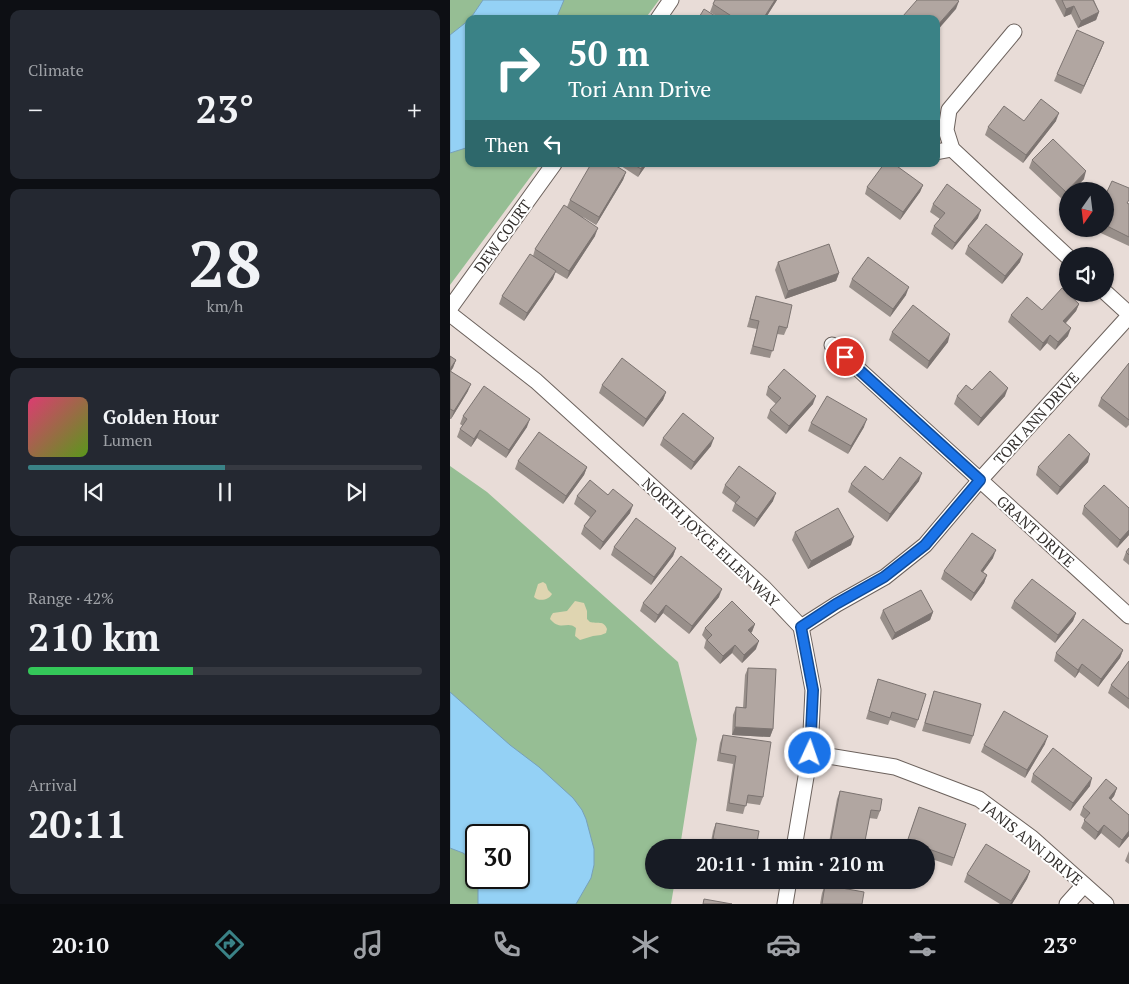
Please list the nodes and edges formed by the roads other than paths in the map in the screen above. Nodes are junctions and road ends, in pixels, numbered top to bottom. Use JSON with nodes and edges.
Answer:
{"nodes":[{"id":1,"x":672,"y":0,"type":"edge"},
{"id":2,"x":661,"y":15,"type":"edge"},
{"id":3,"x":1014,"y":32,"type":"dead end"},
{"id":4,"x":952,"y":106,"type":"junction"},
{"id":5,"x":940,"y":108,"type":"edge"},
{"id":6,"x":952,"y":149,"type":"junction"},
{"id":7,"x":940,"y":151,"type":"edge"},
{"id":8,"x":552,"y":167,"type":"edge"},
{"id":9,"x":1059,"y":249,"type":"edge"},
{"id":10,"x":1114,"y":301,"type":"edge"},
{"id":11,"x":450,"y":308,"type":"edge"},
{"id":12,"x":450,"y":314,"type":"edge"},
{"id":13,"x":1129,"y":315,"type":"edge"},
{"id":14,"x":832,"y":345,"type":"dead end"},
{"id":15,"x":980,"y":480,"type":"junction"},
{"id":16,"x":1129,"y":616,"type":"edge"},
{"id":17,"x":801,"y":627,"type":"junction"},
{"id":18,"x":810,"y":753,"type":"junction"},
{"id":19,"x":796,"y":839,"type":"edge"},
{"id":20,"x":1084,"y":885,"type":"junction"},
{"id":21,"x":788,"y":889,"type":"edge"},
{"id":22,"x":785,"y":904,"type":"edge"},
{"id":23,"x":1067,"y":904,"type":"edge"},
{"id":24,"x":1106,"y":904,"type":"edge"}],
"edges":[{"from":1,"to":2,"type":"street"},
{"from":3,"to":4,"type":"street"},
{"from":4,"to":5,"type":"street"},
{"from":4,"to":6,"type":"street"},
{"from":6,"to":7,"type":"street"},
{"from":6,"to":9,"type":"street"},
{"from":8,"to":11,"type":"street","name":"DEW COURT"},
{"from":10,"to":13,"type":"street"},
{"from":12,"to":17,"type":"street","name":"NORTH JOYCE ELLEN WAY"},
{"from":13,"to":15,"type":"street","name":"TORI ANN DRIVE"},
{"from":14,"to":15,"type":"street","name":"GRANT DRIVE"},
{"from":15,"to":16,"type":"street","name":"GRANT DRIVE"},
{"from":15,"to":17,"type":"street","name":"TORI ANN DRIVE"},
{"from":17,"to":18,"type":"street"},
{"from":18,"to":19,"type":"street"},
{"from":18,"to":20,"type":"street","name":"JANIS ANN DRIVE"},
{"from":20,"to":23,"type":"street"},
{"from":20,"to":24,"type":"street","name":"JANIS ANN DRIVE"},
{"from":21,"to":22,"type":"street"}]}
